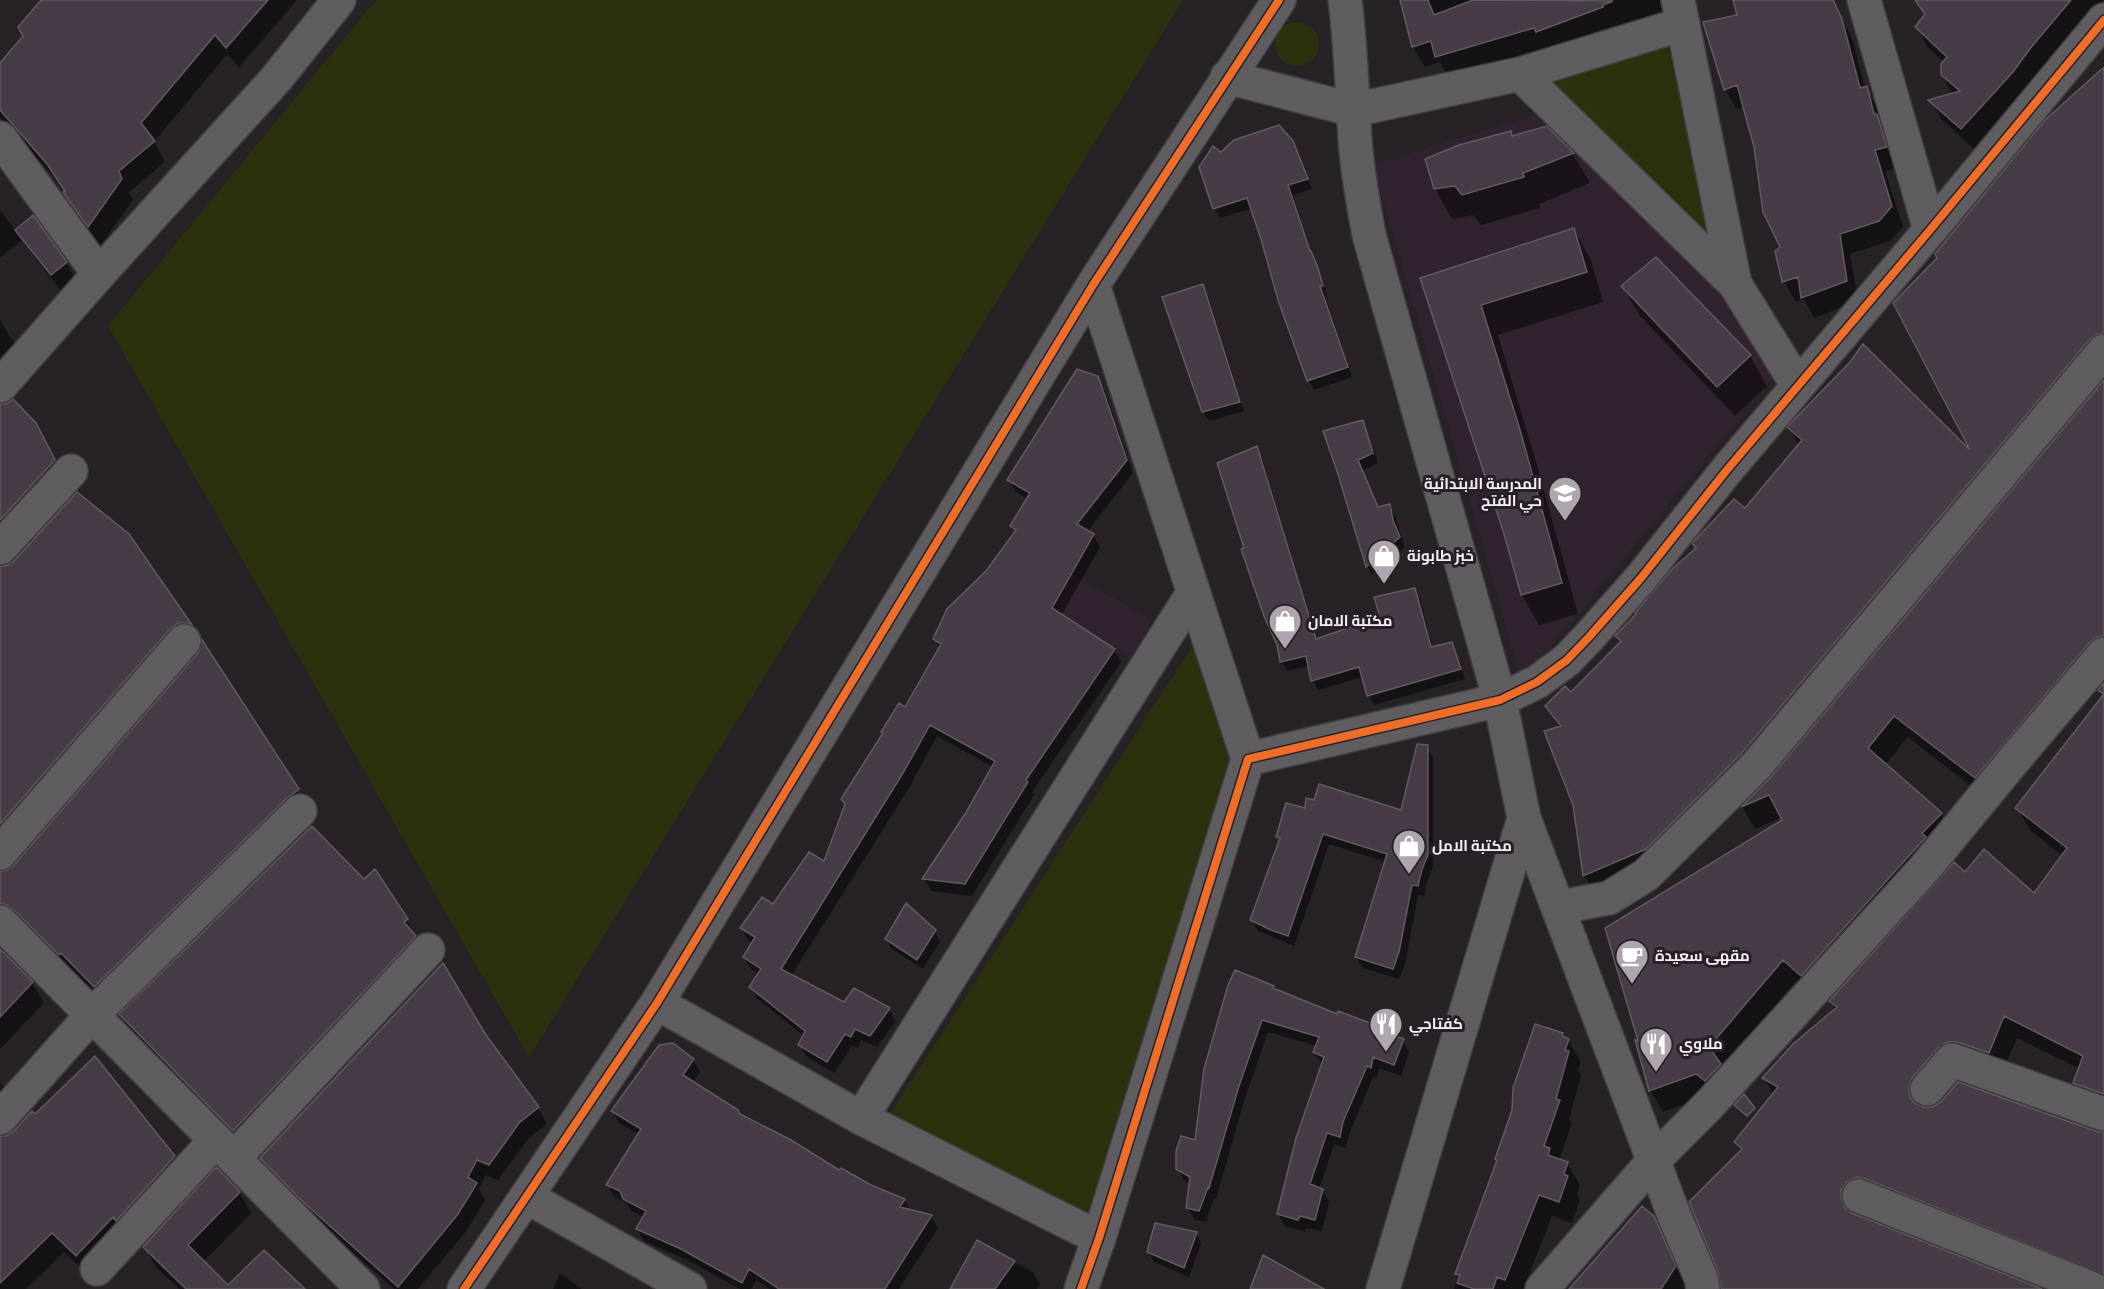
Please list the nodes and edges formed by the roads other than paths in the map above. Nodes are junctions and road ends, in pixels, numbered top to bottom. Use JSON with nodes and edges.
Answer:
{"nodes":[{"id":1,"x":339,"y":0,"type":"edge"},
{"id":2,"x":1279,"y":0,"type":"edge"},
{"id":3,"x":1345,"y":0,"type":"edge"},
{"id":4,"x":1680,"y":6,"type":"edge"},
{"id":5,"x":1874,"y":7,"type":"edge"},
{"id":6,"x":2104,"y":20,"type":"edge"},
{"id":7,"x":1520,"y":74,"type":"junction"},
{"id":8,"x":1227,"y":77,"type":"junction"},
{"id":9,"x":1354,"y":110,"type":"junction"},
{"id":10,"x":0,"y":138,"type":"edge"},
{"id":11,"x":1930,"y":230,"type":"junction"},
{"id":12,"x":99,"y":274,"type":"junction"},
{"id":13,"x":1735,"y":284,"type":"junction"},
{"id":14,"x":1093,"y":285,"type":"junction"},
{"id":15,"x":2104,"y":351,"type":"edge"},
{"id":16,"x":0,"y":386,"type":"edge"},
{"id":17,"x":1798,"y":386,"type":"junction"},
{"id":18,"x":71,"y":471,"type":"dead end"},
{"id":19,"x":0,"y":548,"type":"edge"},
{"id":20,"x":1193,"y":593,"type":"junction"},
{"id":21,"x":184,"y":641,"type":"dead end"},
{"id":22,"x":2104,"y":654,"type":"edge"},
{"id":23,"x":1500,"y":700,"type":"junction"},
{"id":24,"x":1248,"y":759,"type":"junction"},
{"id":25,"x":300,"y":810,"type":"dead end"},
{"id":26,"x":1524,"y":818,"type":"junction"},
{"id":27,"x":0,"y":853,"type":"edge"},
{"id":28,"x":1559,"y":907,"type":"junction"},
{"id":29,"x":0,"y":922,"type":"edge"},
{"id":30,"x":428,"y":950,"type":"dead end"},
{"id":31,"x":657,"y":1003,"type":"junction"},
{"id":32,"x":92,"y":1015,"type":"junction"},
{"id":33,"x":1926,"y":1089,"type":"dead end"},
{"id":34,"x":2104,"y":1114,"type":"edge"},
{"id":35,"x":0,"y":1118,"type":"edge"},
{"id":36,"x":861,"y":1118,"type":"junction"},
{"id":37,"x":225,"y":1149,"type":"junction"},
{"id":38,"x":1654,"y":1160,"type":"junction"},
{"id":39,"x":1859,"y":1196,"type":"dead end"},
{"id":40,"x":527,"y":1197,"type":"junction"},
{"id":41,"x":1099,"y":1238,"type":"junction"},
{"id":42,"x":97,"y":1269,"type":"dead end"},
{"id":43,"x":363,"y":1289,"type":"edge"},
{"id":44,"x":464,"y":1289,"type":"edge"},
{"id":45,"x":690,"y":1289,"type":"edge"},
{"id":46,"x":1081,"y":1289,"type":"edge"},
{"id":47,"x":1383,"y":1289,"type":"edge"},
{"id":48,"x":1542,"y":1289,"type":"edge"},
{"id":49,"x":1703,"y":1289,"type":"edge"},
{"id":50,"x":2093,"y":1289,"type":"edge"}],
"edges":[{"from":1,"to":12,"type":"street"},
{"from":2,"to":8,"type":"street"},
{"from":3,"to":9,"type":"street"},
{"from":4,"to":7,"type":"street"},
{"from":4,"to":13,"type":"street"},
{"from":5,"to":11,"type":"street"},
{"from":6,"to":11,"type":"street"},
{"from":7,"to":9,"type":"street"},
{"from":7,"to":13,"type":"street"},
{"from":8,"to":9,"type":"street"},
{"from":8,"to":14,"type":"street"},
{"from":9,"to":23,"type":"street"},
{"from":10,"to":12,"type":"street"},
{"from":11,"to":17,"type":"street"},
{"from":12,"to":16,"type":"street"},
{"from":13,"to":17,"type":"street"},
{"from":14,"to":20,"type":"street"},
{"from":14,"to":31,"type":"street"},
{"from":15,"to":28,"type":"street"},
{"from":17,"to":23,"type":"street"},
{"from":18,"to":19,"type":"street"},
{"from":20,"to":24,"type":"street"},
{"from":20,"to":36,"type":"street"},
{"from":21,"to":27,"type":"street"},
{"from":22,"to":38,"type":"street"},
{"from":23,"to":24,"type":"street"},
{"from":23,"to":26,"type":"street"},
{"from":24,"to":41,"type":"street"},
{"from":25,"to":32,"type":"street"},
{"from":26,"to":28,"type":"street"},
{"from":26,"to":47,"type":"street"},
{"from":28,"to":38,"type":"street"},
{"from":29,"to":32,"type":"street"},
{"from":30,"to":37,"type":"street"},
{"from":31,"to":36,"type":"street"},
{"from":31,"to":40,"type":"street"},
{"from":32,"to":35,"type":"street"},
{"from":32,"to":37,"type":"street"},
{"from":33,"to":34,"type":"street"},
{"from":36,"to":41,"type":"street"},
{"from":37,"to":42,"type":"street"},
{"from":37,"to":43,"type":"street"},
{"from":38,"to":48,"type":"street"},
{"from":38,"to":49,"type":"street"},
{"from":39,"to":50,"type":"street"},
{"from":40,"to":44,"type":"street"},
{"from":40,"to":45,"type":"street"},
{"from":41,"to":46,"type":"street"}]}
